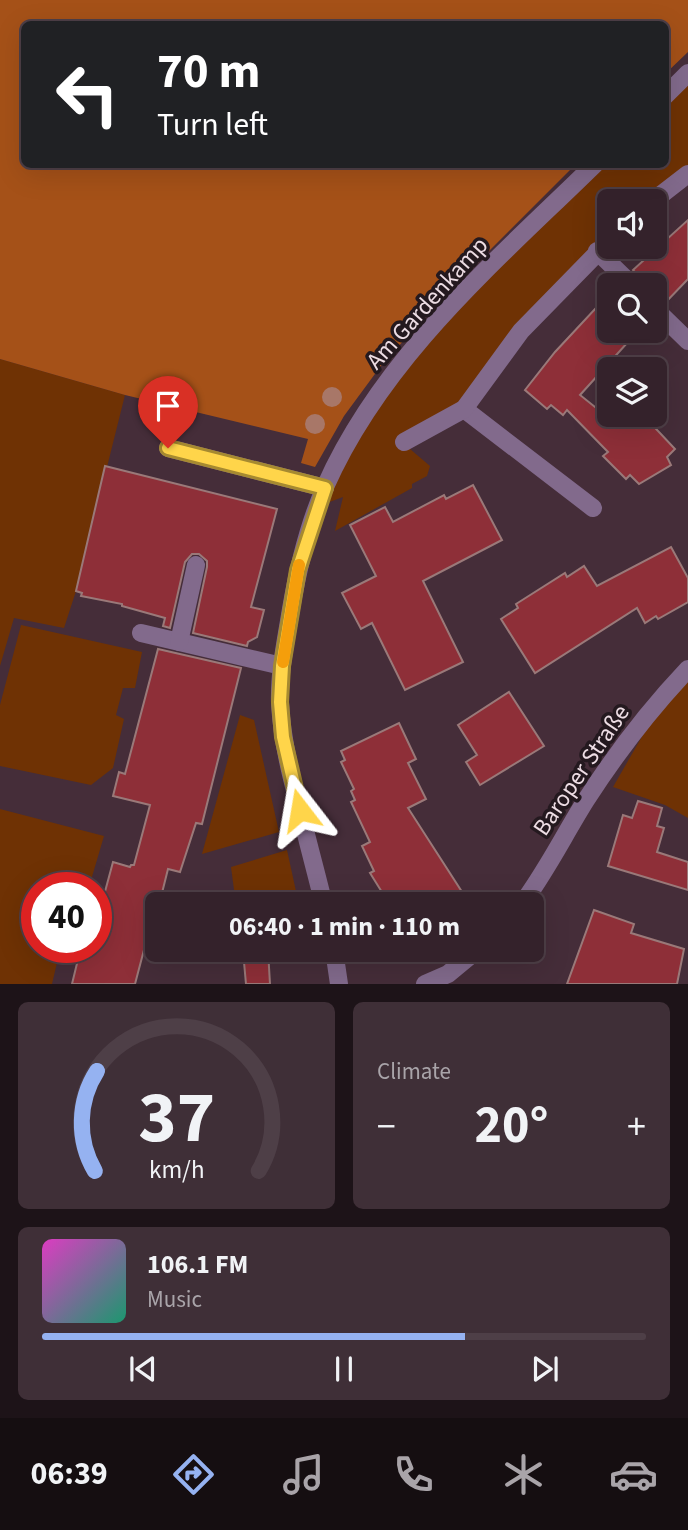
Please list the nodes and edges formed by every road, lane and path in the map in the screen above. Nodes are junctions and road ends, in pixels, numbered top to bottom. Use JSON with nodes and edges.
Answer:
{"nodes":[{"id":1,"x":688,"y":73,"type":"edge"},
{"id":2,"x":669,"y":92,"type":"edge"},
{"id":3,"x":591,"y":168,"type":"edge"},
{"id":4,"x":688,"y":173,"type":"edge"},
{"id":5,"x":667,"y":190,"type":"edge"},
{"id":6,"x":597,"y":252,"type":"edge"},
{"id":7,"x":667,"y":321,"type":"edge"},
{"id":8,"x":688,"y":341,"type":"edge"},
{"id":9,"x":464,"y":409,"type":"junction"},
{"id":10,"x":404,"y":442,"type":"dead end"},
{"id":11,"x":168,"y":448,"type":"dead end"},
{"id":12,"x":325,"y":488,"type":"junction"},
{"id":13,"x":593,"y":508,"type":"dead end"},
{"id":14,"x":196,"y":565,"type":"dead end"},
{"id":15,"x":141,"y":633,"type":"dead end"},
{"id":16,"x":178,"y":642,"type":"junction"},
{"id":17,"x":282,"y":666,"type":"junction"},
{"id":18,"x":688,"y":669,"type":"edge"},
{"id":19,"x":321,"y":892,"type":"edge"},
{"id":20,"x":531,"y":892,"type":"edge"},
{"id":21,"x":336,"y":962,"type":"edge"},
{"id":22,"x":462,"y":962,"type":"edge"},
{"id":23,"x":339,"y":984,"type":"edge"},
{"id":24,"x":425,"y":984,"type":"edge"}],
"edges":[{"from":1,"to":2,"type":"street"},
{"from":3,"to":12,"type":"street","name":"Am Gardenkamp"},
{"from":4,"to":5,"type":"street"},
{"from":6,"to":9,"type":"street"},
{"from":7,"to":8,"type":"street"},
{"from":9,"to":10,"type":"street"},
{"from":9,"to":13,"type":"street"},
{"from":11,"to":12,"type":"street"},
{"from":12,"to":17,"type":"street","name":"Am Gardenkamp"},
{"from":14,"to":16,"type":"street"},
{"from":15,"to":16,"type":"street"},
{"from":16,"to":17,"type":"street"},
{"from":17,"to":19,"type":"street","name":"Am Gardenkamp"},
{"from":18,"to":20,"type":"street","name":"Baroper Straße"},
{"from":21,"to":23,"type":"street"},
{"from":22,"to":24,"type":"street"}]}
